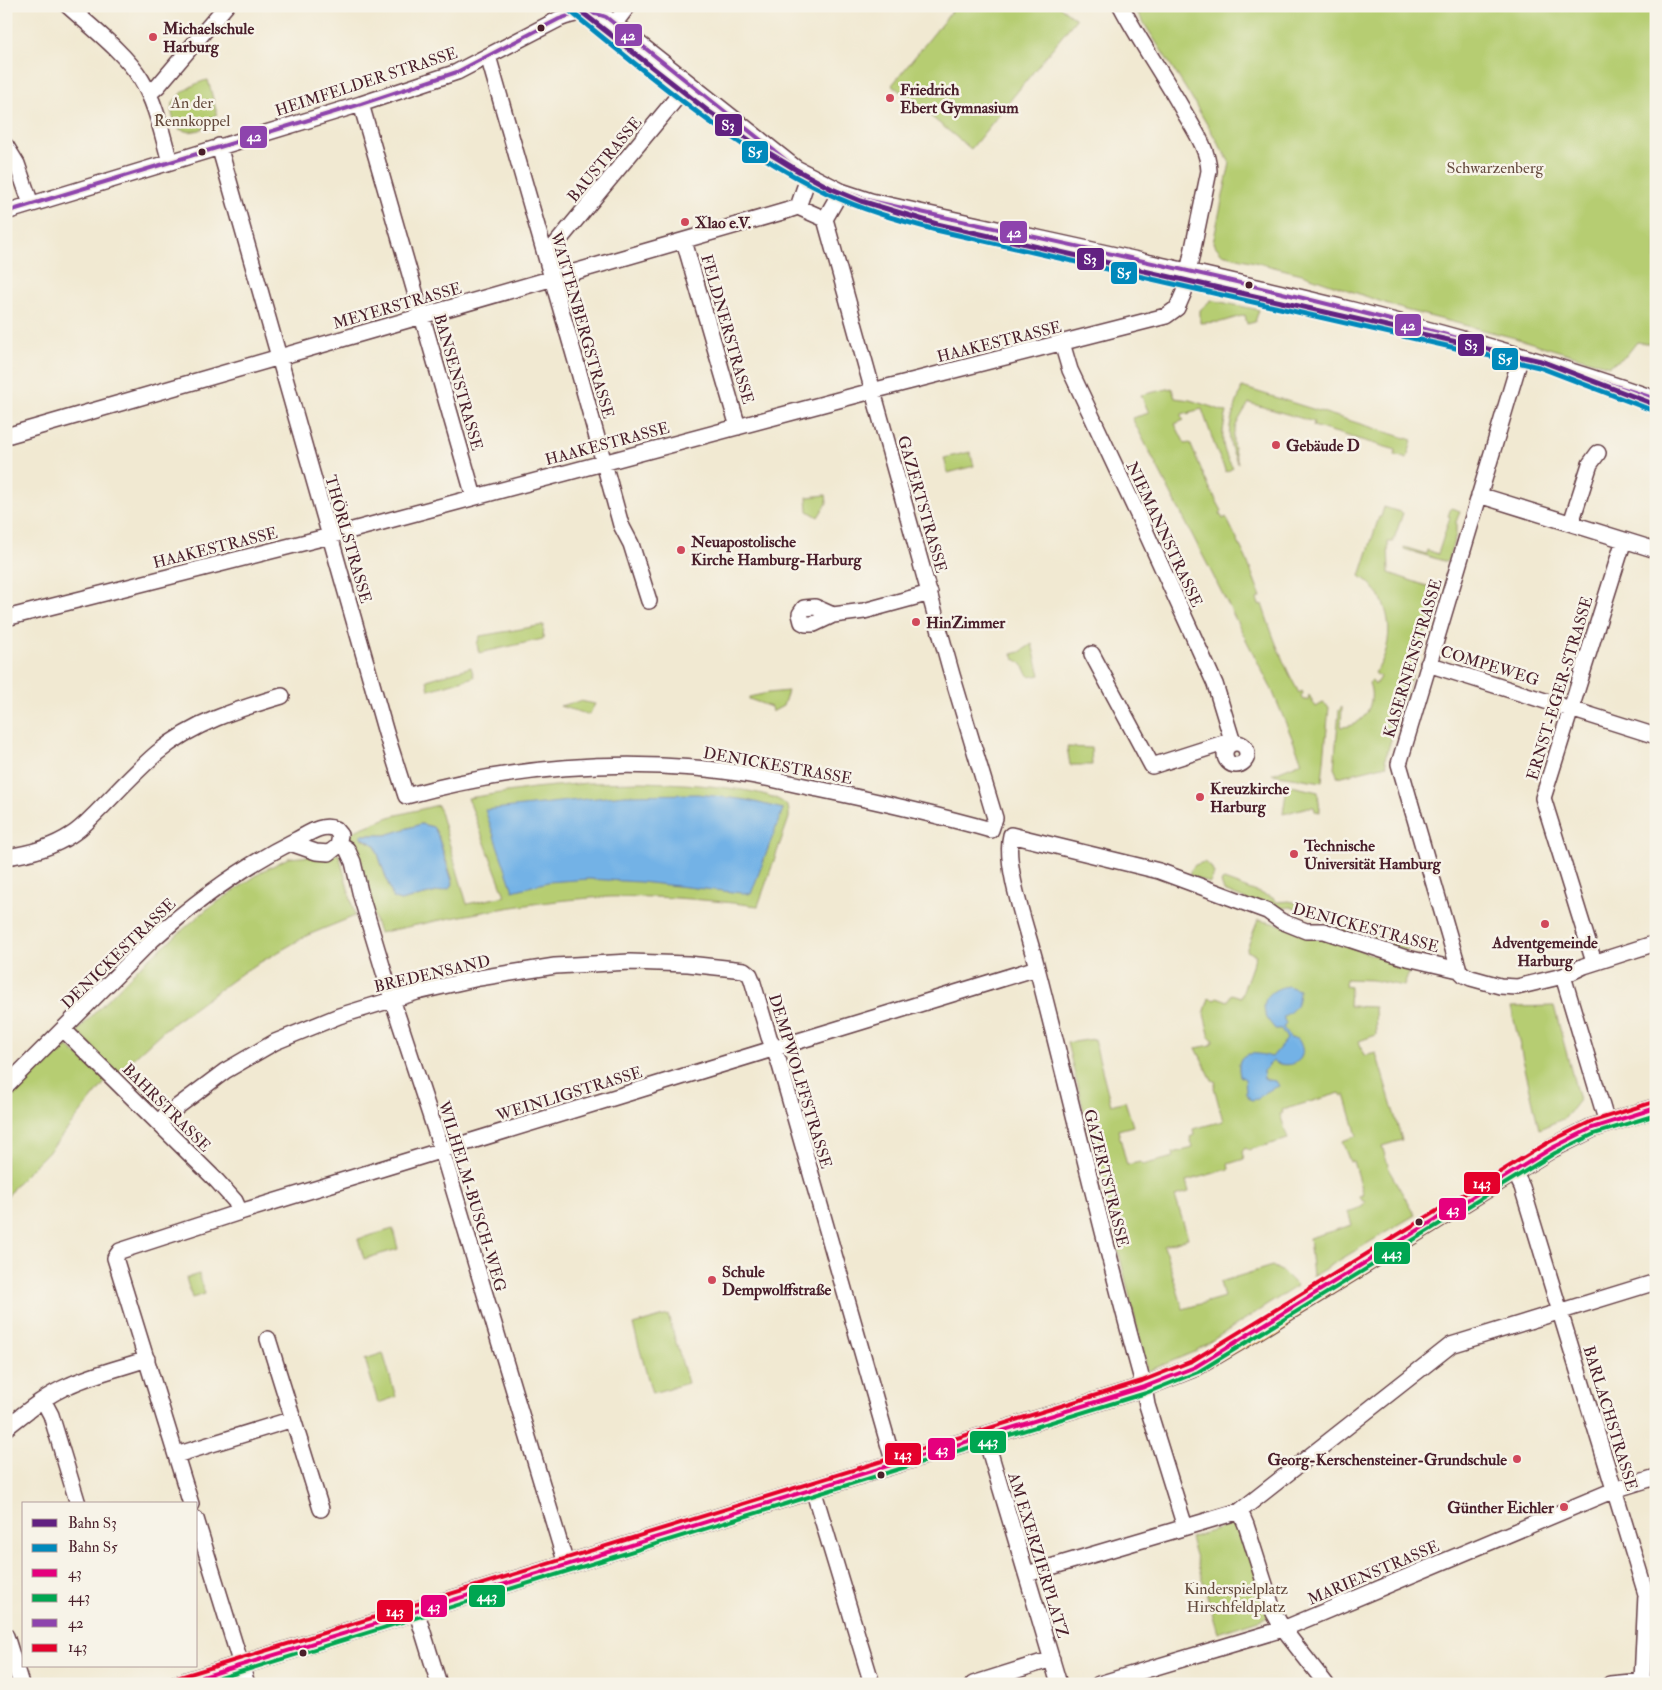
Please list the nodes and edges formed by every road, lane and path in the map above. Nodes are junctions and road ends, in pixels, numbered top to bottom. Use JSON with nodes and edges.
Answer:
{"nodes":[{"id":1,"x":68,"y":6,"type":"edge"},
{"id":2,"x":226,"y":6,"type":"edge"},
{"id":3,"x":628,"y":6,"type":"edge"},
{"id":4,"x":1120,"y":6,"type":"edge"},
{"id":5,"x":555,"y":13,"type":"edge"},
{"id":6,"x":614,"y":23,"type":"junction"},
{"id":7,"x":488,"y":56,"type":"junction"},
{"id":8,"x":689,"y":83,"type":"junction"},
{"id":9,"x":149,"y":94,"type":"junction"},
{"id":10,"x":361,"y":104,"type":"junction"},
{"id":11,"x":6,"y":146,"type":"edge"},
{"id":12,"x":219,"y":146,"type":"junction"},
{"id":13,"x":170,"y":162,"type":"junction"},
{"id":14,"x":809,"y":176,"type":"junction"},
{"id":15,"x":841,"y":191,"type":"junction"},
{"id":16,"x":31,"y":204,"type":"junction"},
{"id":17,"x":798,"y":207,"type":"junction"},
{"id":18,"x":6,"y":212,"type":"edge"},
{"id":19,"x":825,"y":219,"type":"junction"},
{"id":20,"x":684,"y":241,"type":"junction"},
{"id":21,"x":546,"y":256,"type":"junction"},
{"id":22,"x":1188,"y":272,"type":"junction"},
{"id":23,"x":552,"y":278,"type":"junction"},
{"id":24,"x":422,"y":317,"type":"junction"},
{"id":25,"x":1062,"y":343,"type":"junction"},
{"id":26,"x":1521,"y":356,"type":"junction"},
{"id":27,"x":280,"y":358,"type":"junction"},
{"id":28,"x":872,"y":391,"type":"junction"},
{"id":29,"x":1656,"y":399,"type":"edge"},
{"id":30,"x":738,"y":427,"type":"junction"},
{"id":31,"x":6,"y":436,"type":"edge"},
{"id":32,"x":1598,"y":453,"type":"dead end"},
{"id":33,"x":603,"y":462,"type":"junction"},
{"id":34,"x":1479,"y":495,"type":"junction"},
{"id":35,"x":474,"y":497,"type":"junction"},
{"id":36,"x":1571,"y":523,"type":"junction"},
{"id":37,"x":330,"y":536,"type":"junction"},
{"id":38,"x":1624,"y":540,"type":"junction"},
{"id":39,"x":1656,"y":550,"type":"edge"},
{"id":40,"x":930,"y":593,"type":"junction"},
{"id":41,"x":649,"y":601,"type":"dead end"},
{"id":42,"x":833,"y":615,"type":"dead end"},
{"id":43,"x":6,"y":618,"type":"edge"},
{"id":44,"x":1092,"y":654,"type":"dead end"},
{"id":45,"x":1428,"y":664,"type":"junction"},
{"id":46,"x":282,"y":696,"type":"dead end"},
{"id":47,"x":1571,"y":708,"type":"junction"},
{"id":48,"x":1656,"y":736,"type":"edge"},
{"id":49,"x":406,"y":796,"type":"joint"},
{"id":50,"x":992,"y":830,"type":"joint"},
{"id":51,"x":1011,"y":835,"type":"joint"},
{"id":52,"x":290,"y":843,"type":"junction"},
{"id":53,"x":338,"y":844,"type":"junction"},
{"id":54,"x":6,"y":857,"type":"edge"},
{"id":55,"x":1656,"y":943,"type":"edge"},
{"id":56,"x":1594,"y":962,"type":"junction"},
{"id":57,"x":1037,"y":968,"type":"junction"},
{"id":58,"x":744,"y":970,"type":"joint"},
{"id":59,"x":1459,"y":970,"type":"junction"},
{"id":60,"x":1563,"y":976,"type":"junction"},
{"id":61,"x":392,"y":999,"type":"junction"},
{"id":62,"x":64,"y":1030,"type":"junction"},
{"id":63,"x":774,"y":1048,"type":"junction"},
{"id":64,"x":6,"y":1086,"type":"edge"},
{"id":65,"x":1656,"y":1108,"type":"edge"},
{"id":66,"x":157,"y":1122,"type":"junction"},
{"id":67,"x":1607,"y":1123,"type":"junction"},
{"id":68,"x":442,"y":1151,"type":"junction"},
{"id":69,"x":1514,"y":1171,"type":"junction"},
{"id":70,"x":240,"y":1212,"type":"junction"},
{"id":71,"x":1656,"y":1282,"type":"edge"},
{"id":72,"x":1560,"y":1310,"type":"junction"},
{"id":73,"x":268,"y":1339,"type":"dead end"},
{"id":74,"x":146,"y":1359,"type":"junction"},
{"id":75,"x":1144,"y":1387,"type":"junction"},
{"id":76,"x":43,"y":1400,"type":"junction"},
{"id":77,"x":293,"y":1419,"type":"junction"},
{"id":78,"x":6,"y":1428,"type":"edge"},
{"id":79,"x":985,"y":1436,"type":"junction"},
{"id":80,"x":176,"y":1455,"type":"junction"},
{"id":81,"x":894,"y":1464,"type":"junction"},
{"id":82,"x":1656,"y":1477,"type":"edge"},
{"id":83,"x":813,"y":1488,"type":"junction"},
{"id":84,"x":1614,"y":1490,"type":"junction"},
{"id":85,"x":77,"y":1502,"type":"edge"},
{"id":86,"x":190,"y":1502,"type":"edge"},
{"id":87,"x":321,"y":1509,"type":"dead end"},
{"id":88,"x":1240,"y":1511,"type":"junction"},
{"id":89,"x":198,"y":1526,"type":"edge"},
{"id":90,"x":1185,"y":1527,"type":"junction"},
{"id":91,"x":566,"y":1564,"type":"junction"},
{"id":92,"x":1027,"y":1574,"type":"junction"},
{"id":93,"x":1651,"y":1594,"type":"edge"},
{"id":94,"x":416,"y":1610,"type":"junction"},
{"id":95,"x":1283,"y":1629,"type":"junction"},
{"id":96,"x":6,"y":1636,"type":"edge"},
{"id":97,"x":1052,"y":1659,"type":"junction"},
{"id":98,"x":241,"y":1665,"type":"junction"},
{"id":99,"x":1648,"y":1682,"type":"edge"},
{"id":100,"x":21,"y":1684,"type":"edge"},
{"id":101,"x":179,"y":1684,"type":"edge"},
{"id":102,"x":247,"y":1684,"type":"edge"},
{"id":103,"x":439,"y":1684,"type":"edge"},
{"id":104,"x":872,"y":1684,"type":"edge"},
{"id":105,"x":973,"y":1684,"type":"edge"},
{"id":106,"x":1059,"y":1684,"type":"edge"},
{"id":107,"x":1099,"y":1684,"type":"edge"},
{"id":108,"x":1326,"y":1684,"type":"edge"},
{"id":109,"x":1610,"y":1684,"type":"edge"}],
"edges":[{"from":1,"to":9,"type":"street"},
{"from":2,"to":9,"type":"street"},
{"from":3,"to":6,"type":"street"},
{"from":4,"to":22,"type":"street","name":"HAAKESTRASSE"},
{"from":5,"to":6,"type":"street","name":"HEIMFELDER STRASSE"},
{"from":5,"to":7,"type":"street","name":"HEIMFELDER STRASSE"},
{"from":6,"to":8,"type":"street","name":"HEIMFELDER STRASSE"},
{"from":7,"to":10,"type":"street","name":"HEIMFELDER STRASSE"},
{"from":7,"to":21,"type":"street","name":"WATTENBERGSTRASSE"},
{"from":8,"to":14,"type":"street","name":"HEIMFELDER STRASSE"},
{"from":8,"to":21,"type":"street","name":"BAUSTRASSE"},
{"from":9,"to":13,"type":"street"},
{"from":10,"to":12,"type":"street","name":"HEIMFELDER STRASSE"},
{"from":10,"to":24,"type":"street","name":"BANSENSTRASSE"},
{"from":11,"to":16,"type":"street"},
{"from":12,"to":13,"type":"street","name":"HEIMFELDER STRASSE"},
{"from":12,"to":27,"type":"street","name":"THÖRLSTRASSE"},
{"from":13,"to":16,"type":"street","name":"HEIMFELDER STRASSE"},
{"from":14,"to":15,"type":"street","name":"HEIMFELDER STRASSE"},
{"from":14,"to":17,"type":"street"},
{"from":15,"to":19,"type":"street"},
{"from":15,"to":22,"type":"street","name":"HEIMFELDER STRASSE"},
{"from":16,"to":18,"type":"street","name":"HEIMFELDER STRASSE"},
{"from":17,"to":19,"type":"street"},
{"from":17,"to":20,"type":"street","name":"MEYERSTRASSE"},
{"from":19,"to":28,"type":"street","name":"GAZERTSTRASSE"},
{"from":20,"to":23,"type":"street","name":"MEYERSTRASSE"},
{"from":20,"to":30,"type":"street","name":"FELDNERSTRASSE"},
{"from":21,"to":23,"type":"street","name":"WATTENBERGSTRASSE"},
{"from":22,"to":25,"type":"street","name":"HAAKESTRASSE"},
{"from":22,"to":26,"type":"street","name":"HEIMFELDER STRASSE"},
{"from":23,"to":24,"type":"street","name":"MEYERSTRASSE"},
{"from":23,"to":33,"type":"street","name":"WATTENBERGSTRASSE"},
{"from":24,"to":27,"type":"street","name":"MEYERSTRASSE"},
{"from":24,"to":35,"type":"street","name":"BANSENSTRASSE"},
{"from":25,"to":28,"type":"street","name":"HAAKESTRASSE"},
{"from":25,"to":44,"type":"street","name":"NIEMANNSTRASSE"},
{"from":26,"to":29,"type":"street","name":"HEIMFELDER STRASSE"},
{"from":26,"to":34,"type":"street","name":"KASERNENSTRASSE"},
{"from":27,"to":31,"type":"street","name":"MEYERSTRASSE"},
{"from":27,"to":37,"type":"street","name":"THÖRLSTRASSE"},
{"from":28,"to":30,"type":"street","name":"HAAKESTRASSE"},
{"from":28,"to":40,"type":"street","name":"GAZERTSTRASSE"},
{"from":30,"to":33,"type":"street","name":"HAAKESTRASSE"},
{"from":32,"to":36,"type":"street"},
{"from":33,"to":35,"type":"street","name":"HAAKESTRASSE"},
{"from":33,"to":41,"type":"street","name":"WATTENBERGSTRASSE"},
{"from":34,"to":36,"type":"street"},
{"from":34,"to":45,"type":"street","name":"KASERNENSTRASSE"},
{"from":35,"to":37,"type":"street","name":"HAAKESTRASSE"},
{"from":36,"to":38,"type":"street"},
{"from":37,"to":43,"type":"street","name":"HAAKESTRASSE"},
{"from":37,"to":49,"type":"street","name":"THÖRLSTRASSE"},
{"from":38,"to":39,"type":"street"},
{"from":38,"to":47,"type":"street","name":"ERNST-EGER-STRASSE"},
{"from":40,"to":42,"type":"street"},
{"from":40,"to":50,"type":"street","name":"GAZERTSTRASSE"},
{"from":45,"to":47,"type":"street","name":"COMPEWEG"},
{"from":45,"to":59,"type":"street","name":"KASERNENSTRASSE"},
{"from":46,"to":54,"type":"street"},
{"from":47,"to":48,"type":"street","name":"COMPEWEG"},
{"from":47,"to":56,"type":"street","name":"ERNST-EGER-STRASSE"},
{"from":49,"to":50,"type":"street","name":"DENICKESTRASSE"},
{"from":51,"to":57,"type":"street","name":"GAZERTSTRASSE"},
{"from":51,"to":59,"type":"street","name":"DENICKESTRASSE"},
{"from":52,"to":53,"type":"street"},
{"from":52,"to":53,"type":"street","name":"DENICKESTRASSE"},
{"from":52,"to":62,"type":"street","name":"DENICKESTRASSE"},
{"from":53,"to":61,"type":"street","name":"WILHELM-BUSCH-WEG"},
{"from":55,"to":56,"type":"street","name":"DENICKESTRASSE"},
{"from":56,"to":60,"type":"street","name":"DENICKESTRASSE"},
{"from":57,"to":63,"type":"street","name":"WEINLIGSTRASSE"},
{"from":57,"to":75,"type":"street","name":"GAZERTSTRASSE"},
{"from":58,"to":61,"type":"street","name":"BREDENSAND"},
{"from":58,"to":63,"type":"street","name":"DEMPWOLFFSTRASSE"},
{"from":59,"to":60,"type":"street","name":"DENICKESTRASSE"},
{"from":60,"to":67,"type":"street"},
{"from":61,"to":66,"type":"street","name":"BREDENSAND"},
{"from":61,"to":68,"type":"street","name":"WILHELM-BUSCH-WEG"},
{"from":62,"to":64,"type":"street","name":"DENICKESTRASSE"},
{"from":62,"to":66,"type":"street","name":"BAHRSTRASSE"},
{"from":63,"to":68,"type":"street","name":"WEINLIGSTRASSE"},
{"from":63,"to":81,"type":"street","name":"DEMPWOLFFSTRASSE"},
{"from":65,"to":67,"type":"main road"},
{"from":66,"to":70,"type":"street","name":"BAHRSTRASSE"},
{"from":67,"to":69,"type":"main road"},
{"from":68,"to":70,"type":"street","name":"WEINLIGSTRASSE"},
{"from":68,"to":91,"type":"street","name":"WILHELM-BUSCH-WEG"},
{"from":69,"to":72,"type":"street","name":"BARLACHSTRASSE"},
{"from":69,"to":75,"type":"main road"},
{"from":70,"to":74,"type":"street","name":"WEINLIGSTRASSE"},
{"from":71,"to":72,"type":"street"},
{"from":72,"to":84,"type":"street","name":"BARLACHSTRASSE"},
{"from":72,"to":88,"type":"street"},
{"from":73,"to":77,"type":"street"},
{"from":74,"to":76,"type":"street"},
{"from":74,"to":80,"type":"street"},
{"from":75,"to":79,"type":"main road"},
{"from":75,"to":90,"type":"street","name":"GAZERTSTRASSE"},
{"from":76,"to":78,"type":"street"},
{"from":76,"to":85,"type":"street"},
{"from":77,"to":80,"type":"street"},
{"from":77,"to":87,"type":"street"},
{"from":79,"to":81,"type":"main road"},
{"from":79,"to":92,"type":"street","name":"AM EXERZIERPLATZ"},
{"from":80,"to":86,"type":"street"},
{"from":81,"to":83,"type":"main road"},
{"from":82,"to":84,"type":"street","name":"MARIENSTRASSE"},
{"from":83,"to":91,"type":"main road"},
{"from":83,"to":104,"type":"street"},
{"from":84,"to":93,"type":"street","name":"BARLACHSTRASSE"},
{"from":84,"to":95,"type":"street","name":"MARIENSTRASSE"},
{"from":88,"to":90,"type":"street"},
{"from":88,"to":95,"type":"street"},
{"from":89,"to":98,"type":"street"},
{"from":90,"to":92,"type":"street"},
{"from":91,"to":94,"type":"main road"},
{"from":92,"to":97,"type":"street","name":"AM EXERZIERPLATZ"},
{"from":93,"to":99,"type":"street","name":"BARLACHSTRASSE"},
{"from":94,"to":98,"type":"main road"},
{"from":94,"to":103,"type":"street"},
{"from":95,"to":107,"type":"street","name":"MARIENSTRASSE"},
{"from":95,"to":108,"type":"street"},
{"from":96,"to":100,"type":"street"},
{"from":97,"to":105,"type":"street"},
{"from":97,"to":106,"type":"street","name":"AM EXERZIERPLATZ"},
{"from":98,"to":101,"type":"main road"},
{"from":98,"to":102,"type":"street"},
{"from":99,"to":109,"type":"street"}]}
